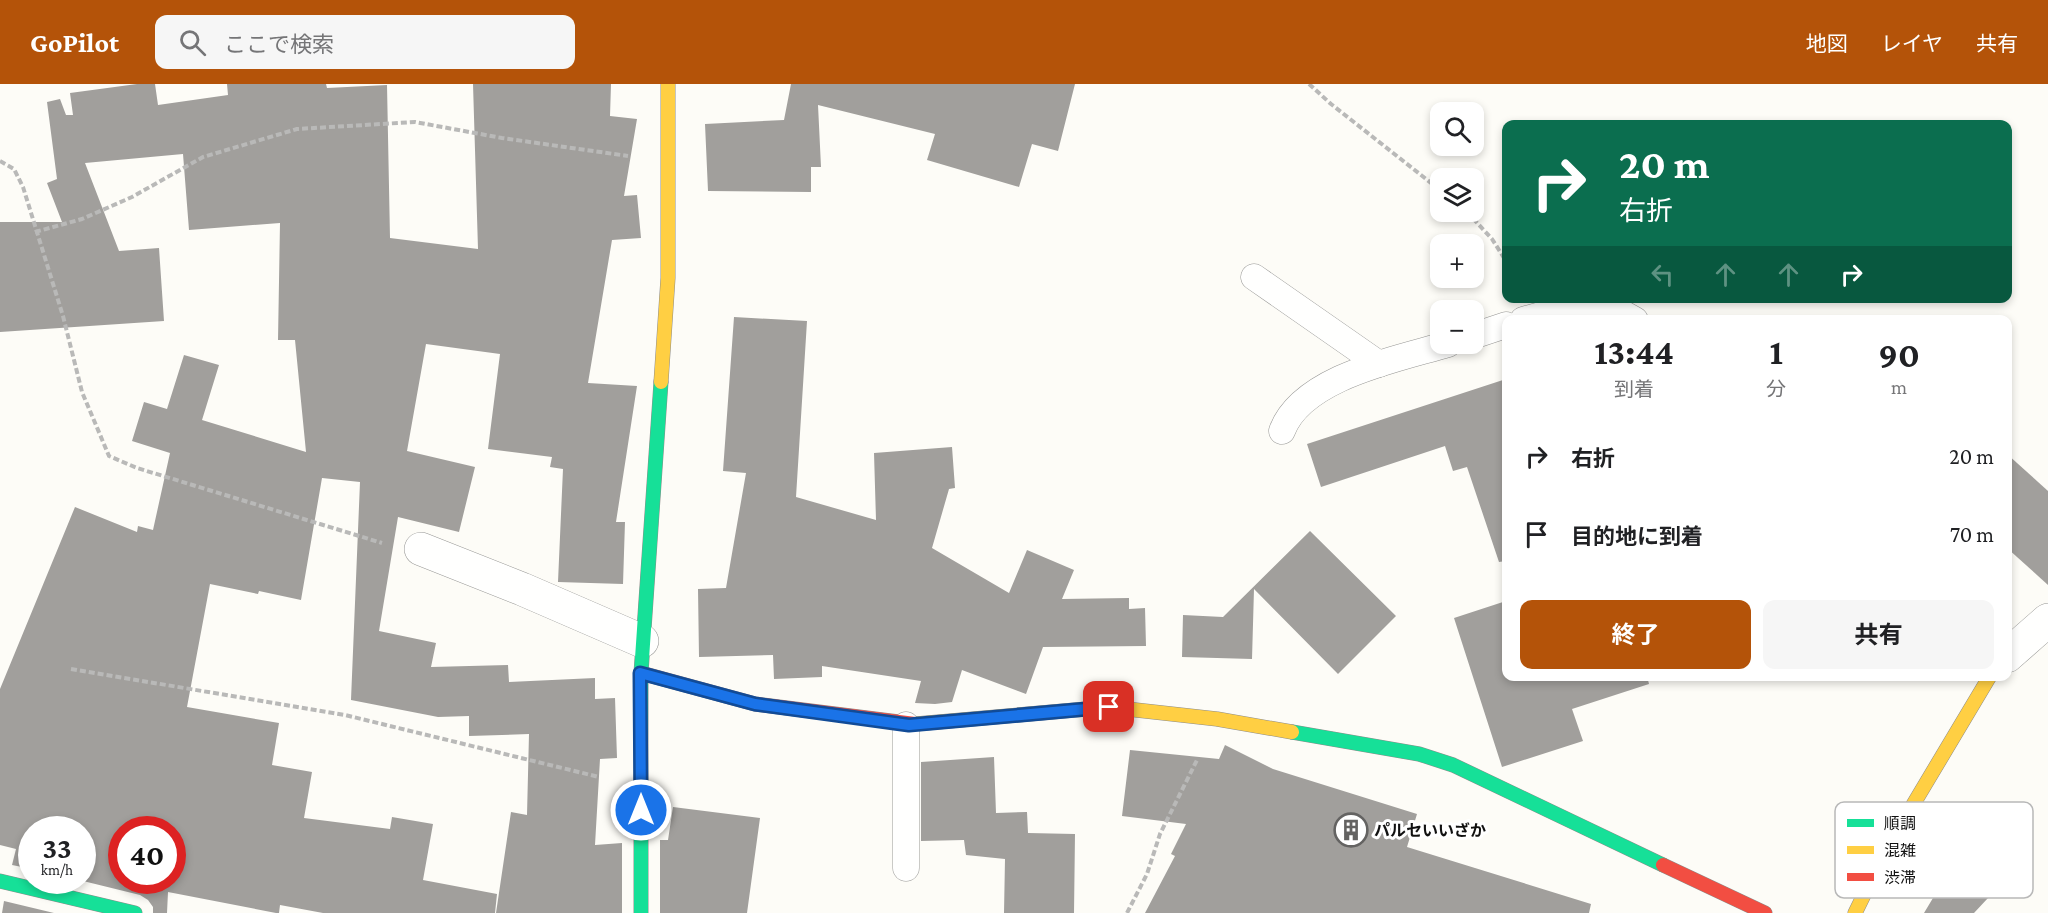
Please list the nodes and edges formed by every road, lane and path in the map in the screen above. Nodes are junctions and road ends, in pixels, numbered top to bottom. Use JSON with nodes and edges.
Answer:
{"nodes":[{"id":1,"x":668,"y":84,"type":"edge"},
{"id":2,"x":1309,"y":84,"type":"edge"},
{"id":3,"x":0,"y":161,"type":"edge"},
{"id":4,"x":667,"y":162,"type":"junction"},
{"id":5,"x":1430,"y":182,"type":"edge"},
{"id":6,"x":1476,"y":222,"type":"edge"},
{"id":7,"x":35,"y":232,"type":"junction"},
{"id":8,"x":1502,"y":255,"type":"edge"},
{"id":9,"x":1254,"y":277,"type":"dead end"},
{"id":10,"x":1586,"y":303,"type":"edge"},
{"id":11,"x":1586,"y":303,"type":"edge"},
{"id":12,"x":1542,"y":315,"type":"edge"},
{"id":13,"x":1626,"y":315,"type":"edge"},
{"id":14,"x":1502,"y":326,"type":"edge"},
{"id":15,"x":1484,"y":332,"type":"edge"},
{"id":16,"x":1430,"y":349,"type":"edge"},
{"id":17,"x":1379,"y":364,"type":"junction"},
{"id":18,"x":1282,"y":431,"type":"dead end"},
{"id":19,"x":421,"y":549,"type":"joint"},
{"id":20,"x":2048,"y":620,"type":"edge"},
{"id":21,"x":642,"y":641,"type":"junction"},
{"id":22,"x":2012,"y":652,"type":"edge"},
{"id":23,"x":71,"y":669,"type":"dead end"},
{"id":24,"x":640,"y":673,"type":"junction"},
{"id":25,"x":1987,"y":681,"type":"edge"},
{"id":26,"x":1217,"y":719,"type":"junction"},
{"id":27,"x":906,"y":725,"type":"junction"},
{"id":28,"x":641,"y":787,"type":"junction"},
{"id":29,"x":1915,"y":802,"type":"edge"},
{"id":30,"x":906,"y":868,"type":"dead end"},
{"id":31,"x":0,"y":881,"type":"edge"},
{"id":32,"x":1862,"y":898,"type":"edge"},
{"id":33,"x":135,"y":913,"type":"edge"},
{"id":34,"x":641,"y":913,"type":"edge"},
{"id":35,"x":1128,"y":913,"type":"edge"},
{"id":36,"x":1766,"y":913,"type":"edge"},
{"id":37,"x":1855,"y":913,"type":"edge"}],
"edges":[{"from":1,"to":4,"type":"street"},
{"from":2,"to":5,"type":"path"},
{"from":3,"to":7,"type":"path"},
{"from":4,"to":7,"type":"path"},
{"from":4,"to":21,"type":"street"},
{"from":6,"to":8,"type":"path"},
{"from":7,"to":19,"type":"path"},
{"from":9,"to":17,"type":"lane"},
{"from":10,"to":13,"type":"lane"},
{"from":11,"to":12,"type":"lane"},
{"from":14,"to":15,"type":"lane"},
{"from":16,"to":17,"type":"lane"},
{"from":17,"to":18,"type":"lane"},
{"from":19,"to":21,"type":"street"},
{"from":20,"to":22,"type":"street"},
{"from":21,"to":24,"type":"street"},
{"from":23,"to":28,"type":"path"},
{"from":24,"to":27,"type":"street"},
{"from":24,"to":28,"type":"street"},
{"from":25,"to":29,"type":"street"},
{"from":26,"to":27,"type":"street"},
{"from":26,"to":35,"type":"path"},
{"from":26,"to":36,"type":"street"},
{"from":27,"to":30,"type":"lane"},
{"from":28,"to":34,"type":"street"},
{"from":31,"to":33,"type":"street"},
{"from":32,"to":37,"type":"street"}]}
